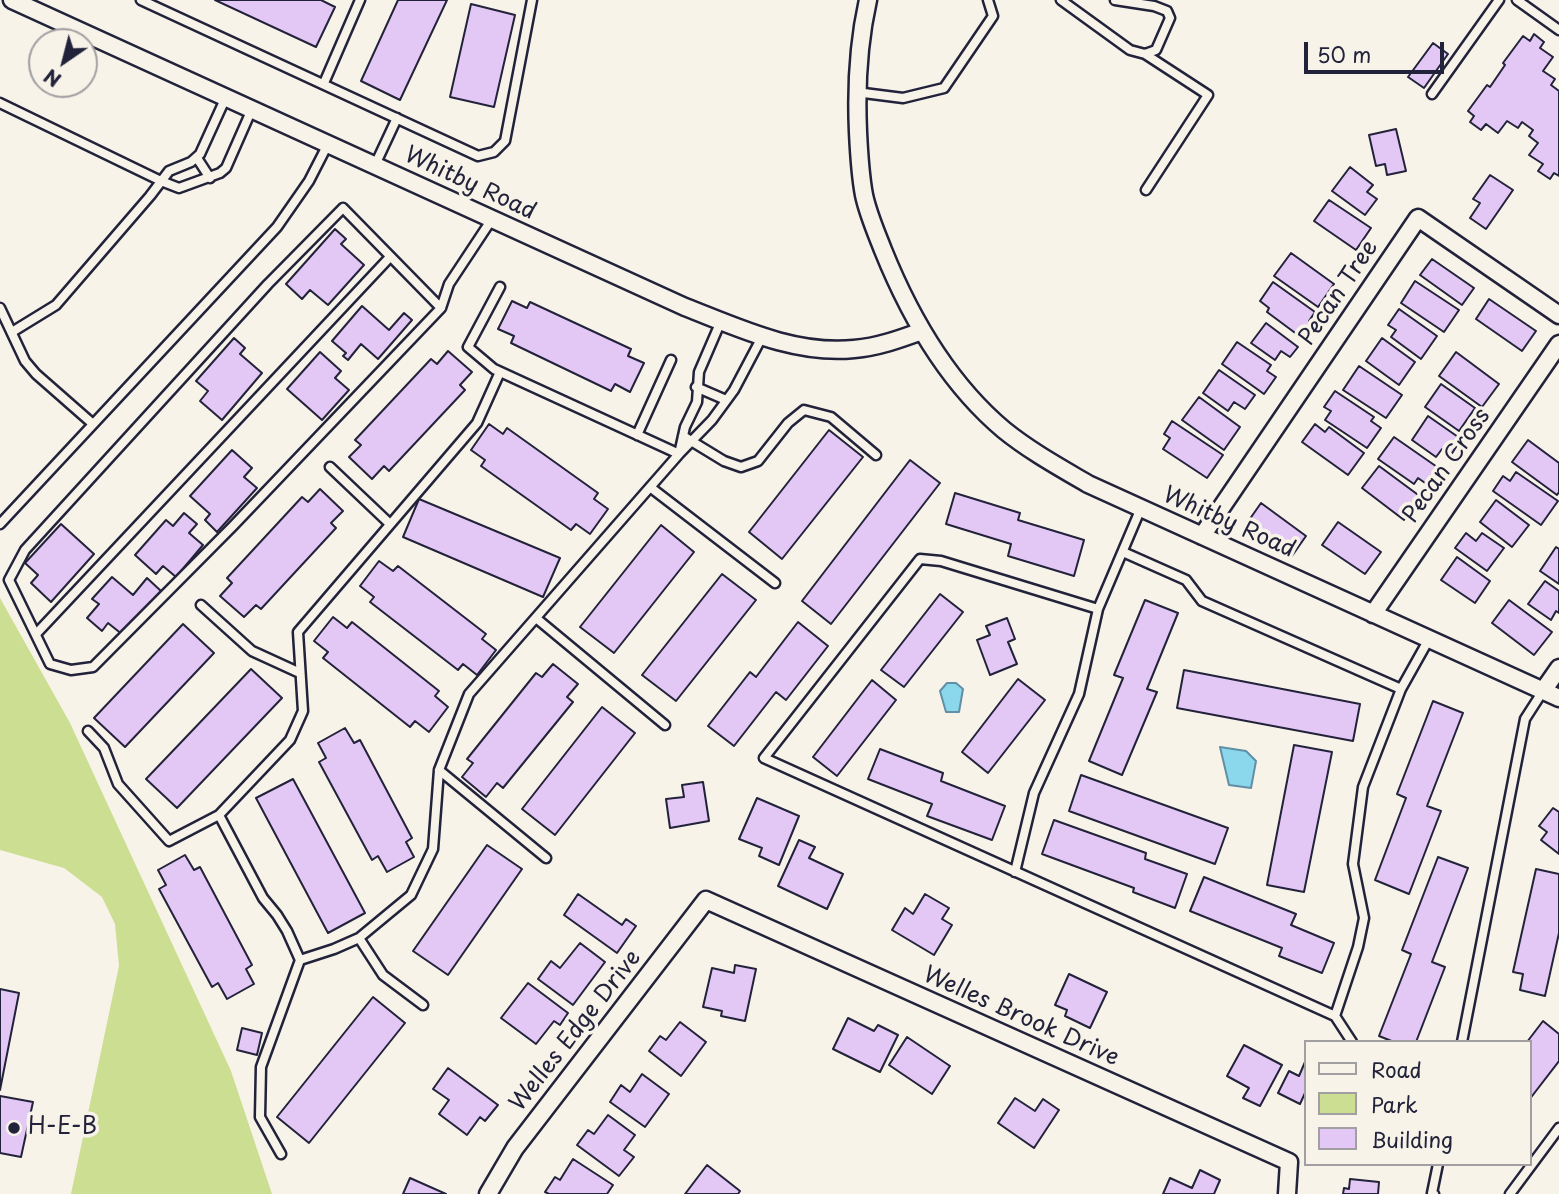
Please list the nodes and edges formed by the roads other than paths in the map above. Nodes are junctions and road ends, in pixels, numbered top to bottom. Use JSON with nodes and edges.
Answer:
{"nodes":[{"id":1,"x":12,"y":0,"type":"edge"},
{"id":2,"x":141,"y":0,"type":"edge"},
{"id":3,"x":360,"y":0,"type":"edge"},
{"id":4,"x":532,"y":0,"type":"edge"},
{"id":5,"x":867,"y":0,"type":"edge"},
{"id":6,"x":988,"y":0,"type":"edge"},
{"id":7,"x":1061,"y":0,"type":"edge"},
{"id":8,"x":1115,"y":0,"type":"edge"},
{"id":9,"x":1499,"y":0,"type":"edge"},
{"id":10,"x":1517,"y":0,"type":"edge"},
{"id":11,"x":1559,"y":30,"type":"edge"},
{"id":12,"x":1145,"y":54,"type":"junction"},
{"id":13,"x":324,"y":83,"type":"junction"},
{"id":14,"x":856,"y":92,"type":"junction"},
{"id":15,"x":1432,"y":94,"type":"dead end"},
{"id":16,"x":226,"y":97,"type":"junction"},
{"id":17,"x":0,"y":103,"type":"edge"},
{"id":18,"x":252,"y":109,"type":"junction"},
{"id":19,"x":397,"y":118,"type":"junction"},
{"id":20,"x":328,"y":144,"type":"junction"},
{"id":21,"x":197,"y":158,"type":"junction"},
{"id":22,"x":375,"y":165,"type":"junction"},
{"id":23,"x":210,"y":178,"type":"junction"},
{"id":24,"x":161,"y":181,"type":"junction"},
{"id":25,"x":1146,"y":190,"type":"dead end"},
{"id":26,"x":492,"y":218,"type":"junction"},
{"id":27,"x":390,"y":257,"type":"junction"},
{"id":28,"x":500,"y":287,"type":"dead end"},
{"id":29,"x":0,"y":308,"type":"edge"},
{"id":30,"x":441,"y":308,"type":"junction"},
{"id":31,"x":1559,"y":315,"type":"edge"},
{"id":32,"x":721,"y":321,"type":"junction"},
{"id":33,"x":922,"y":331,"type":"junction"},
{"id":34,"x":12,"y":332,"type":"junction"},
{"id":35,"x":762,"y":337,"type":"junction"},
{"id":36,"x":1559,"y":344,"type":"edge"},
{"id":37,"x":671,"y":360,"type":"dead end"},
{"id":38,"x":500,"y":372,"type":"junction"},
{"id":39,"x":696,"y":387,"type":"junction"},
{"id":40,"x":726,"y":400,"type":"junction"},
{"id":41,"x":93,"y":424,"type":"junction"},
{"id":42,"x":637,"y":435,"type":"junction"},
{"id":43,"x":683,"y":436,"type":"junction"},
{"id":44,"x":692,"y":441,"type":"junction"},
{"id":45,"x":679,"y":454,"type":"junction"},
{"id":46,"x":876,"y":455,"type":"dead end"},
{"id":47,"x":330,"y":467,"type":"dead end"},
{"id":48,"x":650,"y":487,"type":"junction"},
{"id":49,"x":1141,"y":508,"type":"junction"},
{"id":50,"x":0,"y":524,"type":"edge"},
{"id":51,"x":390,"y":524,"type":"junction"},
{"id":52,"x":1202,"y":536,"type":"junction"},
{"id":53,"x":1123,"y":552,"type":"junction"},
{"id":54,"x":775,"y":583,"type":"dead end"},
{"id":55,"x":201,"y":605,"type":"dead end"},
{"id":56,"x":1098,"y":609,"type":"junction"},
{"id":57,"x":1373,"y":614,"type":"junction"},
{"id":58,"x":536,"y":618,"type":"junction"},
{"id":59,"x":36,"y":634,"type":"junction"},
{"id":60,"x":1429,"y":639,"type":"junction"},
{"id":61,"x":1559,"y":668,"type":"edge"},
{"id":62,"x":300,"y":673,"type":"junction"},
{"id":63,"x":1401,"y":689,"type":"junction"},
{"id":64,"x":1543,"y":691,"type":"junction"},
{"id":65,"x":1559,"y":698,"type":"edge"},
{"id":66,"x":665,"y":725,"type":"dead end"},
{"id":67,"x":88,"y":731,"type":"dead end"},
{"id":68,"x":439,"y":770,"type":"junction"},
{"id":69,"x":219,"y":815,"type":"junction"},
{"id":70,"x":546,"y":858,"type":"dead end"},
{"id":71,"x":1015,"y":872,"type":"junction"},
{"id":72,"x":706,"y":900,"type":"joint"},
{"id":73,"x":359,"y":938,"type":"junction"},
{"id":74,"x":300,"y":960,"type":"junction"},
{"id":75,"x":423,"y":1005,"type":"dead end"},
{"id":76,"x":1335,"y":1016,"type":"junction"},
{"id":77,"x":1351,"y":1040,"type":"edge"},
{"id":78,"x":1462,"y":1040,"type":"edge"},
{"id":79,"x":1559,"y":1128,"type":"edge"},
{"id":80,"x":281,"y":1154,"type":"dead end"},
{"id":81,"x":1438,"y":1166,"type":"edge"},
{"id":82,"x":1531,"y":1166,"type":"edge"},
{"id":83,"x":1531,"y":1166,"type":"edge"},
{"id":84,"x":488,"y":1194,"type":"edge"},
{"id":85,"x":1287,"y":1194,"type":"edge"},
{"id":86,"x":1434,"y":1194,"type":"edge"},
{"id":87,"x":1510,"y":1194,"type":"edge"}],
"edges":[{"from":1,"to":16,"type":"street","name":"Whitby Road"},
{"from":2,"to":13,"type":"lane"},
{"from":3,"to":13,"type":"lane"},
{"from":4,"to":19,"type":"lane"},
{"from":5,"to":14,"type":"street","name":"Whitby Road"},
{"from":6,"to":14,"type":"lane"},
{"from":7,"to":12,"type":"lane"},
{"from":8,"to":12,"type":"lane"},
{"from":9,"to":15,"type":"lane"},
{"from":10,"to":11,"type":"lane"},
{"from":12,"to":25,"type":"lane"},
{"from":13,"to":19,"type":"lane"},
{"from":14,"to":33,"type":"street","name":"Whitby Road"},
{"from":16,"to":18,"type":"street","name":"Whitby Road"},
{"from":16,"to":21,"type":"lane"},
{"from":17,"to":24,"type":"lane"},
{"from":18,"to":20,"type":"street","name":"Whitby Road"},
{"from":18,"to":23,"type":"lane"},
{"from":19,"to":22,"type":"lane"},
{"from":20,"to":22,"type":"street","name":"Whitby Road"},
{"from":20,"to":41,"type":"lane"},
{"from":21,"to":23,"type":"lane"},
{"from":21,"to":24,"type":"lane"},
{"from":22,"to":26,"type":"street","name":"Whitby Road"},
{"from":23,"to":24,"type":"lane"},
{"from":24,"to":34,"type":"lane"},
{"from":26,"to":30,"type":"lane"},
{"from":26,"to":32,"type":"street","name":"Whitby Road"},
{"from":27,"to":30,"type":"lane"},
{"from":27,"to":59,"type":"lane"},
{"from":27,"to":59,"type":"lane"},
{"from":28,"to":38,"type":"lane"},
{"from":29,"to":34,"type":"lane"},
{"from":30,"to":59,"type":"lane"},
{"from":31,"to":52,"type":"street","name":"Pecan Tree"},
{"from":32,"to":35,"type":"street","name":"Whitby Road"},
{"from":32,"to":39,"type":"lane"},
{"from":33,"to":35,"type":"street","name":"Whitby Road"},
{"from":33,"to":49,"type":"street","name":"Whitby Road"},
{"from":34,"to":41,"type":"lane"},
{"from":35,"to":40,"type":"lane"},
{"from":36,"to":57,"type":"street","name":"Pecan Cross"},
{"from":37,"to":42,"type":"lane"},
{"from":38,"to":42,"type":"lane"},
{"from":38,"to":51,"type":"lane"},
{"from":39,"to":40,"type":"lane"},
{"from":39,"to":43,"type":"lane"},
{"from":40,"to":44,"type":"lane"},
{"from":41,"to":50,"type":"lane"},
{"from":42,"to":45,"type":"lane"},
{"from":43,"to":44,"type":"lane"},
{"from":43,"to":45,"type":"lane"},
{"from":44,"to":45,"type":"lane"},
{"from":44,"to":46,"type":"lane"},
{"from":45,"to":48,"type":"lane"},
{"from":47,"to":51,"type":"lane"},
{"from":48,"to":54,"type":"lane"},
{"from":48,"to":58,"type":"lane"},
{"from":49,"to":52,"type":"street","name":"Whitby Road"},
{"from":49,"to":53,"type":"lane"},
{"from":51,"to":62,"type":"lane"},
{"from":52,"to":57,"type":"street","name":"Whitby Road"},
{"from":53,"to":56,"type":"lane"},
{"from":53,"to":63,"type":"lane"},
{"from":55,"to":62,"type":"lane"},
{"from":56,"to":71,"type":"lane"},
{"from":56,"to":71,"type":"lane"},
{"from":57,"to":60,"type":"street","name":"Whitby Road"},
{"from":58,"to":66,"type":"lane"},
{"from":58,"to":68,"type":"lane"},
{"from":60,"to":63,"type":"lane"},
{"from":60,"to":64,"type":"street","name":"Whitby Road"},
{"from":61,"to":64,"type":"street"},
{"from":62,"to":69,"type":"lane"},
{"from":63,"to":76,"type":"lane"},
{"from":64,"to":65,"type":"street","name":"Whitby Road"},
{"from":64,"to":78,"type":"lane"},
{"from":67,"to":69,"type":"lane"},
{"from":68,"to":70,"type":"lane"},
{"from":68,"to":73,"type":"lane"},
{"from":69,"to":74,"type":"lane"},
{"from":71,"to":76,"type":"lane"},
{"from":72,"to":84,"type":"street","name":"Welles Edge Drive"},
{"from":72,"to":85,"type":"street","name":"Welles Brook Drive"},
{"from":73,"to":74,"type":"lane"},
{"from":73,"to":75,"type":"lane"},
{"from":74,"to":80,"type":"lane"},
{"from":76,"to":77,"type":"lane"},
{"from":79,"to":82,"type":"lane"},
{"from":81,"to":86,"type":"lane"},
{"from":83,"to":87,"type":"lane"}]}
